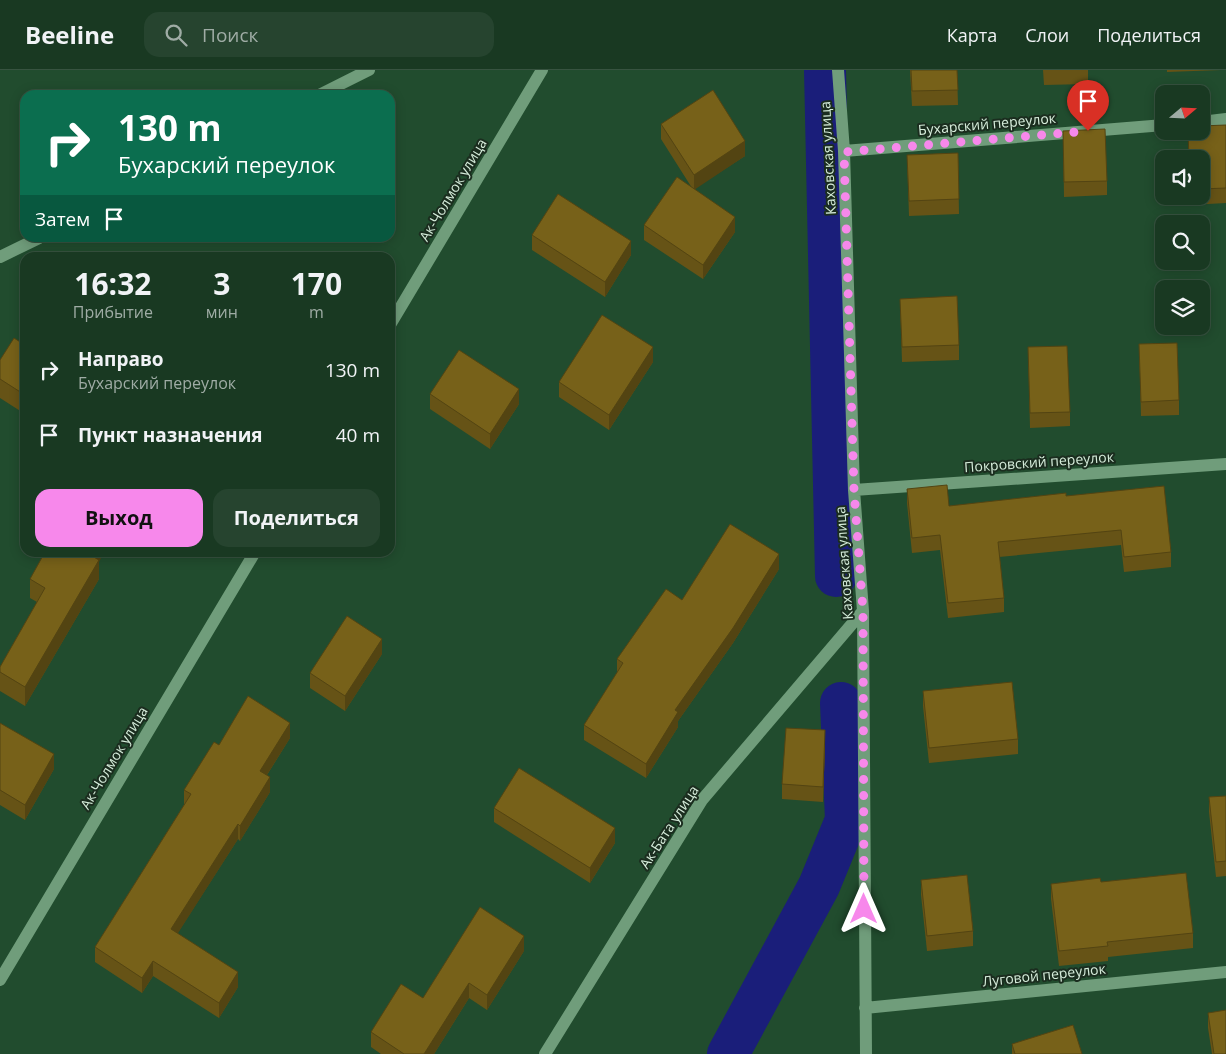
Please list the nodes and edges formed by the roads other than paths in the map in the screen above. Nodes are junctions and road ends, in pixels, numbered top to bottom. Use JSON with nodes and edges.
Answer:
{"nodes":[{"id":1,"x":368,"y":70,"type":"edge"},
{"id":2,"x":542,"y":70,"type":"edge"},
{"id":3,"x":838,"y":70,"type":"edge"},
{"id":4,"x":329,"y":90,"type":"edge"},
{"id":5,"x":1226,"y":119,"type":"edge"},
{"id":6,"x":1210,"y":121,"type":"edge"},
{"id":7,"x":1155,"y":126,"type":"edge"},
{"id":8,"x":844,"y":152,"type":"junction"},
{"id":9,"x":31,"y":242,"type":"edge"},
{"id":10,"x":0,"y":258,"type":"edge"},
{"id":11,"x":395,"y":317,"type":"edge"},
{"id":12,"x":1226,"y":464,"type":"edge"},
{"id":13,"x":854,"y":490,"type":"junction"},
{"id":14,"x":251,"y":557,"type":"edge"},
{"id":15,"x":863,"y":611,"type":"junction"},
{"id":16,"x":1226,"y":972,"type":"edge"},
{"id":17,"x":0,"y":980,"type":"edge"},
{"id":18,"x":865,"y":1008,"type":"junction"},
{"id":19,"x":544,"y":1054,"type":"edge"},
{"id":20,"x":866,"y":1054,"type":"edge"}],
"edges":[{"from":1,"to":4,"type":"street"},
{"from":2,"to":11,"type":"street","name":"Ак-Чолмок улица"},
{"from":3,"to":8,"type":"street","name":"Каховская улица"},
{"from":5,"to":6,"type":"street"},
{"from":7,"to":8,"type":"street","name":"Бухарский переулок"},
{"from":8,"to":13,"type":"street","name":"Каховская улица"},
{"from":9,"to":10,"type":"street"},
{"from":12,"to":13,"type":"street","name":"Покровский переулок"},
{"from":13,"to":15,"type":"street","name":"Каховская улица"},
{"from":14,"to":17,"type":"street","name":"Ак-Чолмок улица"},
{"from":15,"to":18,"type":"street","name":"Каховская улица"},
{"from":15,"to":19,"type":"street","name":"Ак-Бата улица"},
{"from":16,"to":18,"type":"street","name":"Луговой переулок"},
{"from":18,"to":20,"type":"street","name":"Каховская улица"}]}
